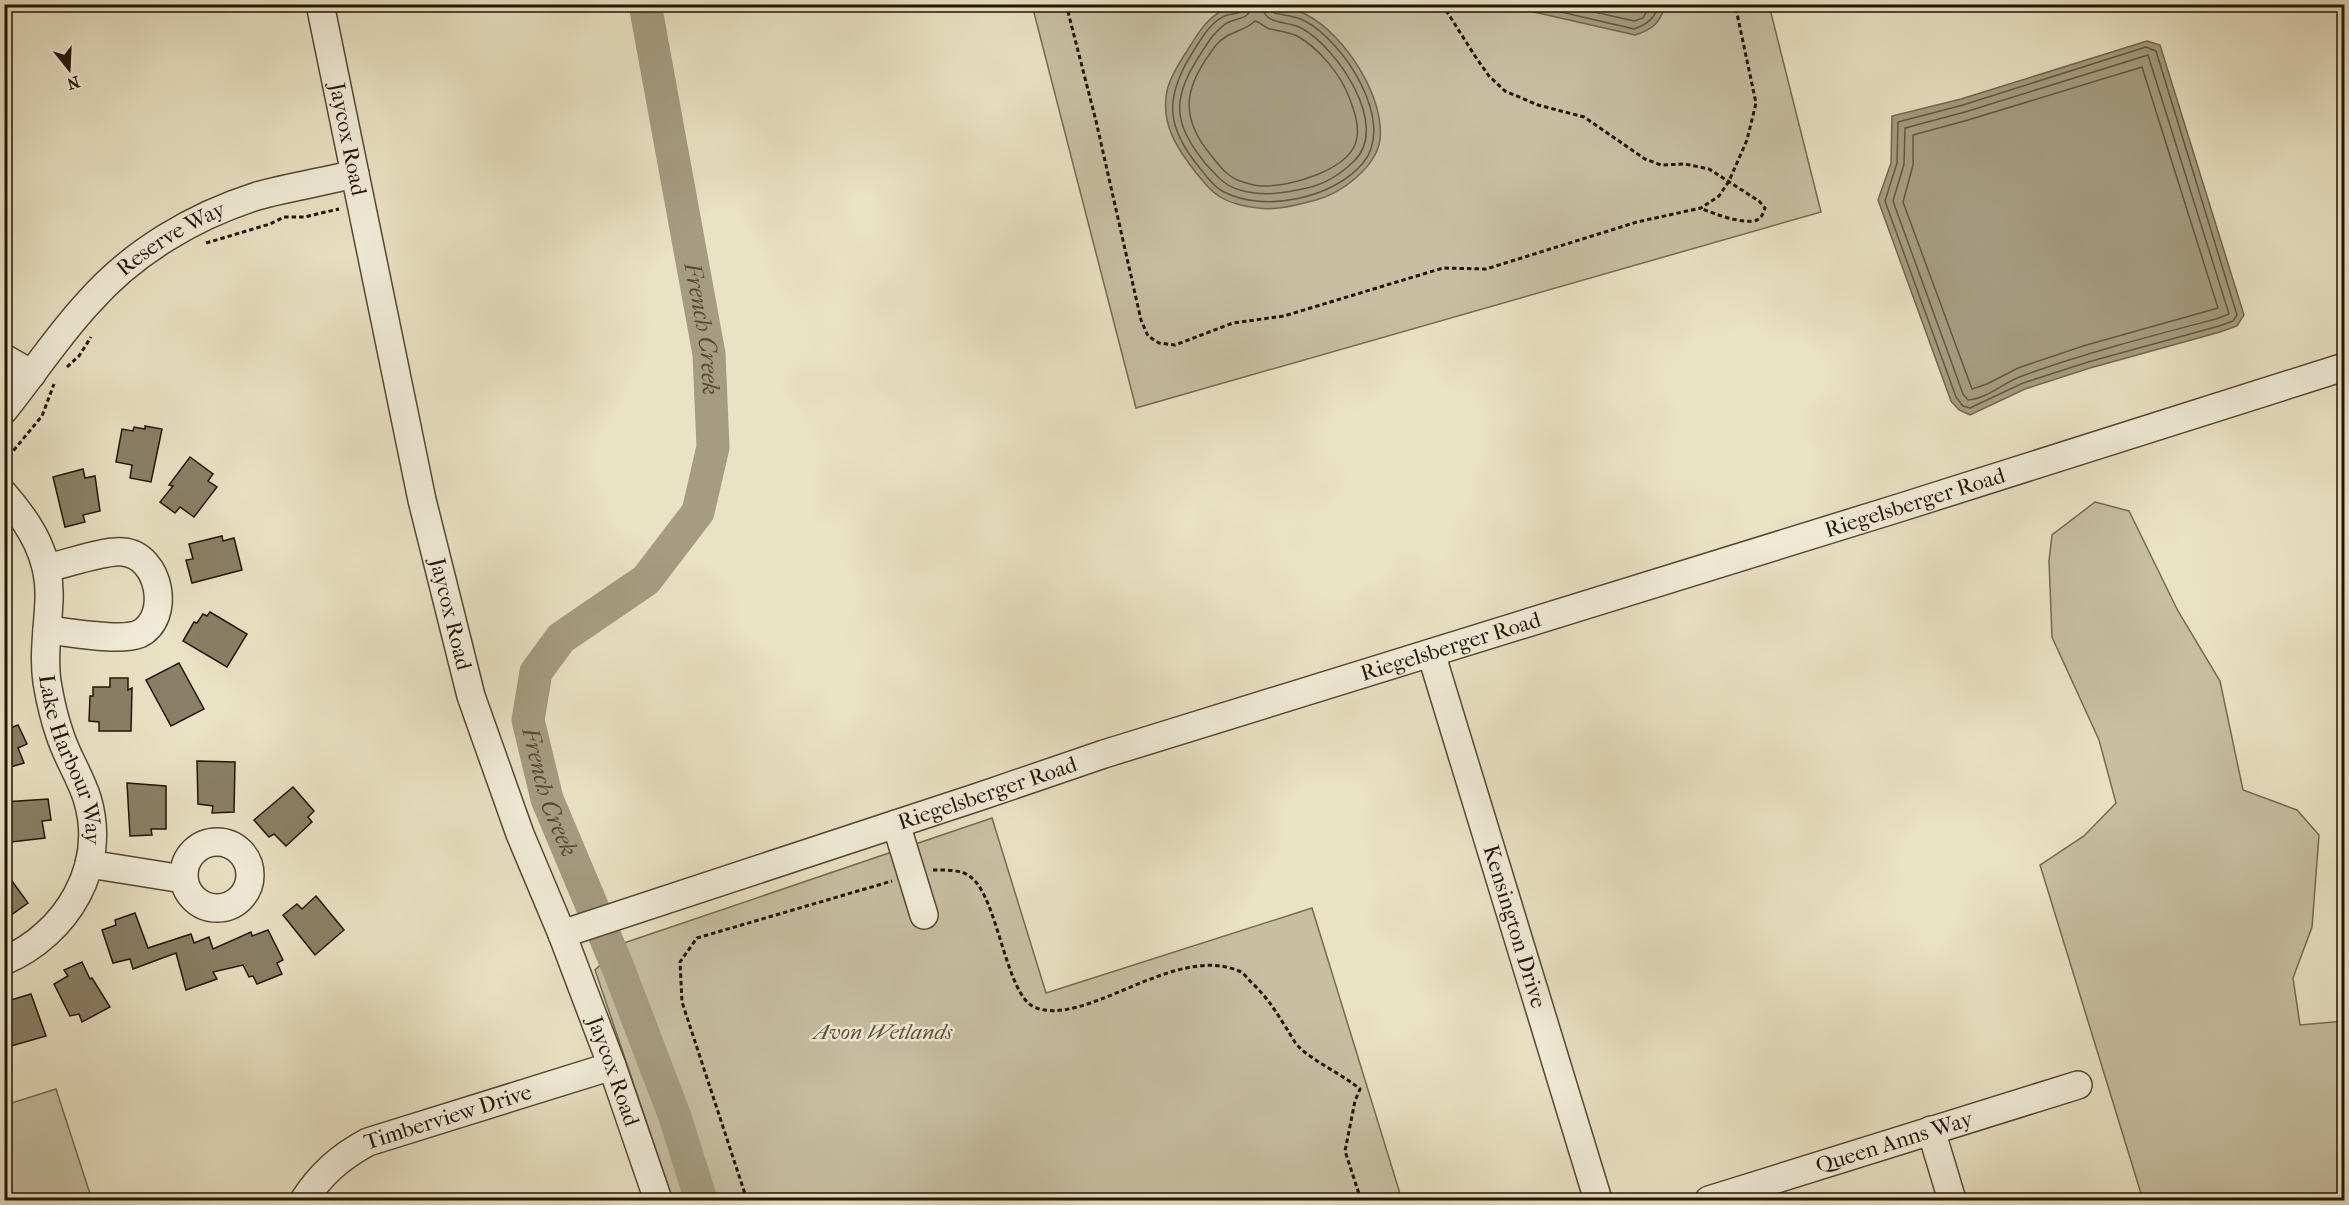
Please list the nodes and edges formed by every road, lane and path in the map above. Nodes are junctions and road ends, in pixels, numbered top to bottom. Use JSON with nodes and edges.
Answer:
{"nodes":[{"id":1,"x":320,"y":4,"type":"edge"},
{"id":2,"x":1066,"y":4,"type":"edge"},
{"id":3,"x":1442,"y":4,"type":"edge"},
{"id":4,"x":1735,"y":4,"type":"edge"},
{"id":5,"x":355,"y":174,"type":"junction"},
{"id":6,"x":1729,"y":181,"type":"junction"},
{"id":7,"x":1701,"y":208,"type":"junction"},
{"id":8,"x":340,"y":209,"type":"dead end"},
{"id":9,"x":205,"y":243,"type":"dead end"},
{"id":10,"x":95,"y":329,"type":"dead end"},
{"id":11,"x":4,"y":358,"type":"edge"},
{"id":12,"x":2344,"y":367,"type":"edge"},
{"id":13,"x":66,"y":368,"type":"dead end"},
{"id":14,"x":45,"y":375,"type":"junction"},
{"id":15,"x":4,"y":410,"type":"edge"},
{"id":16,"x":4,"y":462,"type":"edge"},
{"id":17,"x":4,"y":494,"type":"edge"},
{"id":18,"x":47,"y":568,"type":"junction"},
{"id":19,"x":47,"y":630,"type":"junction"},
{"id":20,"x":1431,"y":652,"type":"junction"},
{"id":21,"x":896,"y":824,"type":"junction"},
{"id":22,"x":89,"y":864,"type":"junction"},
{"id":23,"x":912,"y":875,"type":"junction"},
{"id":24,"x":183,"y":879,"type":"dead end"},
{"id":25,"x":924,"y":915,"type":"dead end"},
{"id":26,"x":562,"y":934,"type":"junction"},
{"id":27,"x":4,"y":961,"type":"edge"},
{"id":28,"x":612,"y":1066,"type":"junction"},
{"id":29,"x":2078,"y":1085,"type":"dead end"},
{"id":30,"x":1931,"y":1130,"type":"junction"},
{"id":31,"x":304,"y":1200,"type":"edge"},
{"id":32,"x":658,"y":1200,"type":"edge"},
{"id":33,"x":747,"y":1200,"type":"edge"},
{"id":34,"x":1361,"y":1200,"type":"edge"},
{"id":35,"x":1598,"y":1200,"type":"edge"},
{"id":36,"x":1709,"y":1200,"type":"edge"},
{"id":37,"x":1952,"y":1200,"type":"edge"}],
"edges":[{"from":1,"to":5,"type":"street","name":"Jaycox Road"},
{"from":2,"to":7,"type":"path"},
{"from":3,"to":6,"type":"path"},
{"from":4,"to":6,"type":"path"},
{"from":5,"to":14,"type":"street","name":"Reserve Way"},
{"from":5,"to":26,"type":"street","name":"Jaycox Road"},
{"from":6,"to":7,"type":"path"},
{"from":6,"to":7,"type":"path"},
{"from":8,"to":9,"type":"path"},
{"from":10,"to":13,"type":"path"},
{"from":11,"to":14,"type":"street"},
{"from":12,"to":20,"type":"street","name":"Riegelsberger Road"},
{"from":14,"to":15,"type":"street","name":"Reserve Way"},
{"from":14,"to":16,"type":"path"},
{"from":17,"to":18,"type":"street","name":"Lake Harbour Way"},
{"from":18,"to":19,"type":"street","name":"Lake Harbour Way"},
{"from":18,"to":19,"type":"street"},
{"from":19,"to":22,"type":"street","name":"Lake Harbour Way"},
{"from":20,"to":21,"type":"street","name":"Riegelsberger Road"},
{"from":20,"to":35,"type":"street","name":"Kensington Drive"},
{"from":21,"to":23,"type":"street"},
{"from":21,"to":26,"type":"street","name":"Riegelsberger Road"},
{"from":22,"to":24,"type":"street"},
{"from":22,"to":27,"type":"street","name":"Lake Harbour Way"},
{"from":23,"to":25,"type":"street"},
{"from":23,"to":33,"type":"path"},
{"from":23,"to":34,"type":"path"},
{"from":26,"to":28,"type":"street","name":"Jaycox Road"},
{"from":28,"to":31,"type":"street","name":"Timberview Drive"},
{"from":28,"to":32,"type":"street","name":"Jaycox Road"},
{"from":29,"to":30,"type":"street","name":"Queen Anns Way"},
{"from":30,"to":36,"type":"street","name":"Queen Anns Way"},
{"from":30,"to":37,"type":"street"}]}
